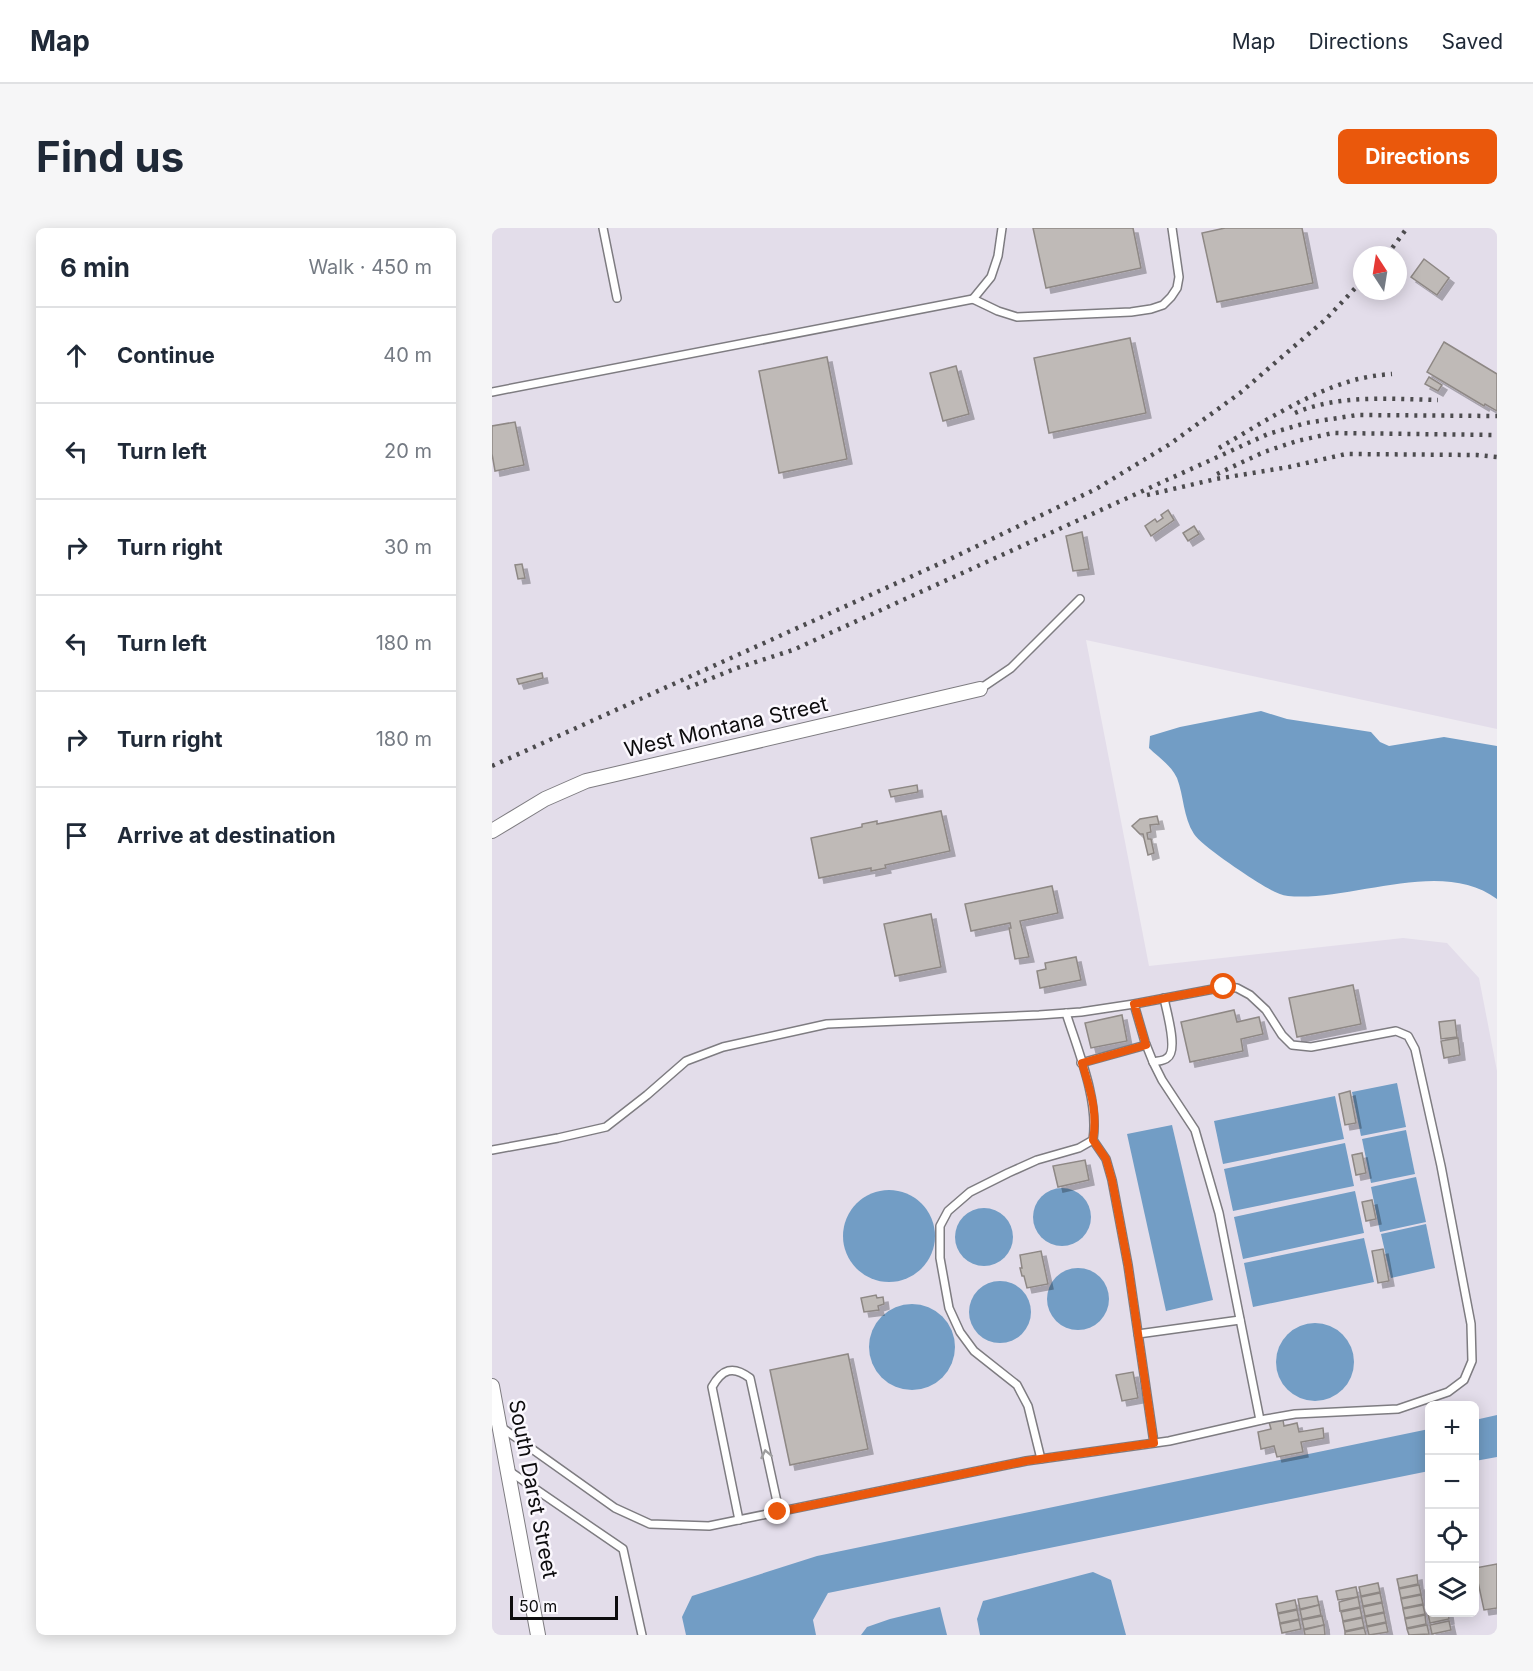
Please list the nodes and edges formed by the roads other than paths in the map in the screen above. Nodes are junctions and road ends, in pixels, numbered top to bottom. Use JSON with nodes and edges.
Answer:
{"nodes":[{"id":1,"x":603,"y":228,"type":"edge"},
{"id":2,"x":1002,"y":228,"type":"edge"},
{"id":3,"x":1172,"y":228,"type":"edge"},
{"id":4,"x":617,"y":298,"type":"dead end"},
{"id":5,"x":973,"y":299,"type":"junction"},
{"id":6,"x":492,"y":392,"type":"edge"},
{"id":7,"x":1080,"y":599,"type":"dead end"},
{"id":8,"x":980,"y":689,"type":"joint"},
{"id":9,"x":492,"y":831,"type":"edge"},
{"id":10,"x":1164,"y":998,"type":"junction"},
{"id":11,"x":1134,"y":1004,"type":"junction"},
{"id":12,"x":1066,"y":1013,"type":"junction"},
{"id":13,"x":1146,"y":1045,"type":"junction"},
{"id":14,"x":1153,"y":1062,"type":"junction"},
{"id":15,"x":1082,"y":1063,"type":"junction"},
{"id":16,"x":1093,"y":1140,"type":"junction"},
{"id":17,"x":492,"y":1150,"type":"edge"},
{"id":18,"x":1240,"y":1320,"type":"junction"},
{"id":19,"x":1138,"y":1334,"type":"junction"},
{"id":20,"x":492,"y":1386,"type":"edge"},
{"id":21,"x":1260,"y":1420,"type":"junction"},
{"id":22,"x":499,"y":1426,"type":"junction"},
{"id":23,"x":1154,"y":1443,"type":"junction"},
{"id":24,"x":1041,"y":1459,"type":"junction"},
{"id":25,"x":508,"y":1470,"type":"junction"},
{"id":26,"x":778,"y":1512,"type":"junction"},
{"id":27,"x":739,"y":1520,"type":"junction"},
{"id":28,"x":538,"y":1635,"type":"edge"},
{"id":29,"x":642,"y":1635,"type":"edge"}],
"edges":[{"from":1,"to":4,"type":"lane"},
{"from":2,"to":5,"type":"lane"},
{"from":3,"to":5,"type":"lane"},
{"from":5,"to":6,"type":"lane"},
{"from":7,"to":8,"type":"lane"},
{"from":8,"to":9,"type":"street","name":"West Montana Street"},
{"from":10,"to":11,"type":"lane"},
{"from":10,"to":14,"type":"lane"},
{"from":10,"to":21,"type":"lane"},
{"from":11,"to":12,"type":"lane"},
{"from":11,"to":13,"type":"lane"},
{"from":12,"to":15,"type":"lane"},
{"from":12,"to":17,"type":"lane"},
{"from":13,"to":14,"type":"lane"},
{"from":13,"to":15,"type":"lane"},
{"from":14,"to":18,"type":"lane"},
{"from":15,"to":16,"type":"lane"},
{"from":16,"to":19,"type":"lane"},
{"from":16,"to":24,"type":"lane"},
{"from":18,"to":19,"type":"lane"},
{"from":18,"to":21,"type":"lane"},
{"from":19,"to":23,"type":"lane"},
{"from":20,"to":22,"type":"street","name":"South Darst Street"},
{"from":21,"to":23,"type":"lane"},
{"from":22,"to":25,"type":"street","name":"South Darst Street"},
{"from":22,"to":27,"type":"lane"},
{"from":23,"to":24,"type":"lane"},
{"from":24,"to":26,"type":"lane"},
{"from":25,"to":28,"type":"street","name":"South Darst Street"},
{"from":25,"to":29,"type":"lane"},
{"from":26,"to":27,"type":"lane"},
{"from":26,"to":27,"type":"lane","one_way":true}]}
